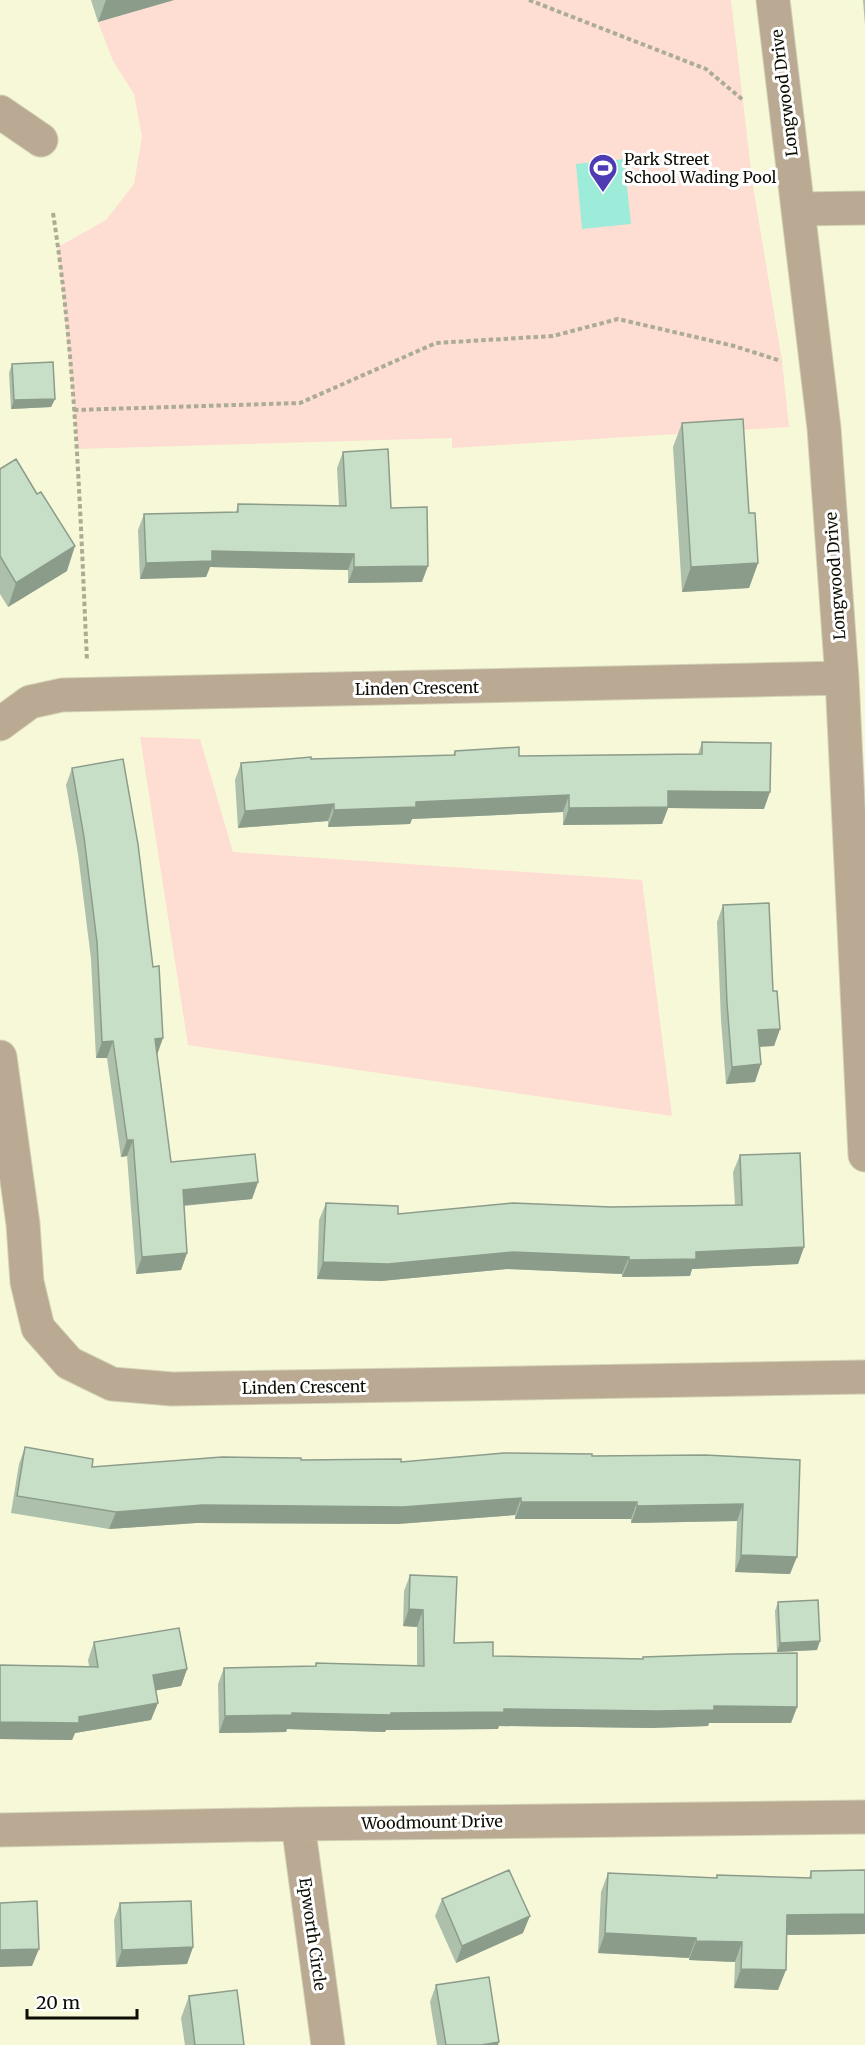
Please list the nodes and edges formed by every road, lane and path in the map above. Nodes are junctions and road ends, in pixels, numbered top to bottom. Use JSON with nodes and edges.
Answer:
{"nodes":[{"id":1,"x":529,"y":0,"type":"edge"},
{"id":2,"x":773,"y":0,"type":"edge"},
{"id":3,"x":743,"y":100,"type":"dead end"},
{"id":4,"x":0,"y":112,"type":"edge"},
{"id":5,"x":41,"y":140,"type":"dead end"},
{"id":6,"x":865,"y":208,"type":"edge"},
{"id":7,"x":798,"y":209,"type":"junction"},
{"id":8,"x":52,"y":213,"type":"dead end"},
{"id":9,"x":782,"y":361,"type":"dead end"},
{"id":10,"x":74,"y":410,"type":"junction"},
{"id":11,"x":842,"y":678,"type":"junction"},
{"id":12,"x":89,"y":694,"type":"junction"},
{"id":13,"x":0,"y":724,"type":"edge"},
{"id":14,"x":861,"y":1013,"type":"edge"},
{"id":15,"x":0,"y":1057,"type":"edge"},
{"id":16,"x":865,"y":1155,"type":"edge"},
{"id":17,"x":865,"y":1377,"type":"edge"},
{"id":18,"x":865,"y":1817,"type":"edge"},
{"id":19,"x":298,"y":1824,"type":"junction"},
{"id":20,"x":0,"y":1830,"type":"edge"},
{"id":21,"x":328,"y":2045,"type":"edge"}],
"edges":[{"from":1,"to":3,"type":"path"},
{"from":2,"to":7,"type":"street","name":"Longwood Drive"},
{"from":4,"to":5,"type":"street"},
{"from":6,"to":7,"type":"street"},
{"from":7,"to":11,"type":"street","name":"Longwood Drive"},
{"from":8,"to":10,"type":"path"},
{"from":9,"to":10,"type":"path"},
{"from":10,"to":12,"type":"path"},
{"from":11,"to":12,"type":"street","name":"Linden Crescent"},
{"from":11,"to":14,"type":"street","name":"Longwood Drive"},
{"from":12,"to":13,"type":"street","name":"Linden Crescent"},
{"from":14,"to":16,"type":"street","name":"Longwood Drive"},
{"from":15,"to":17,"type":"street","name":"Linden Crescent"},
{"from":18,"to":19,"type":"street","name":"Woodmount Drive"},
{"from":19,"to":20,"type":"street","name":"Woodmount Drive"},
{"from":19,"to":21,"type":"street","name":"Epworth Circle"}]}
